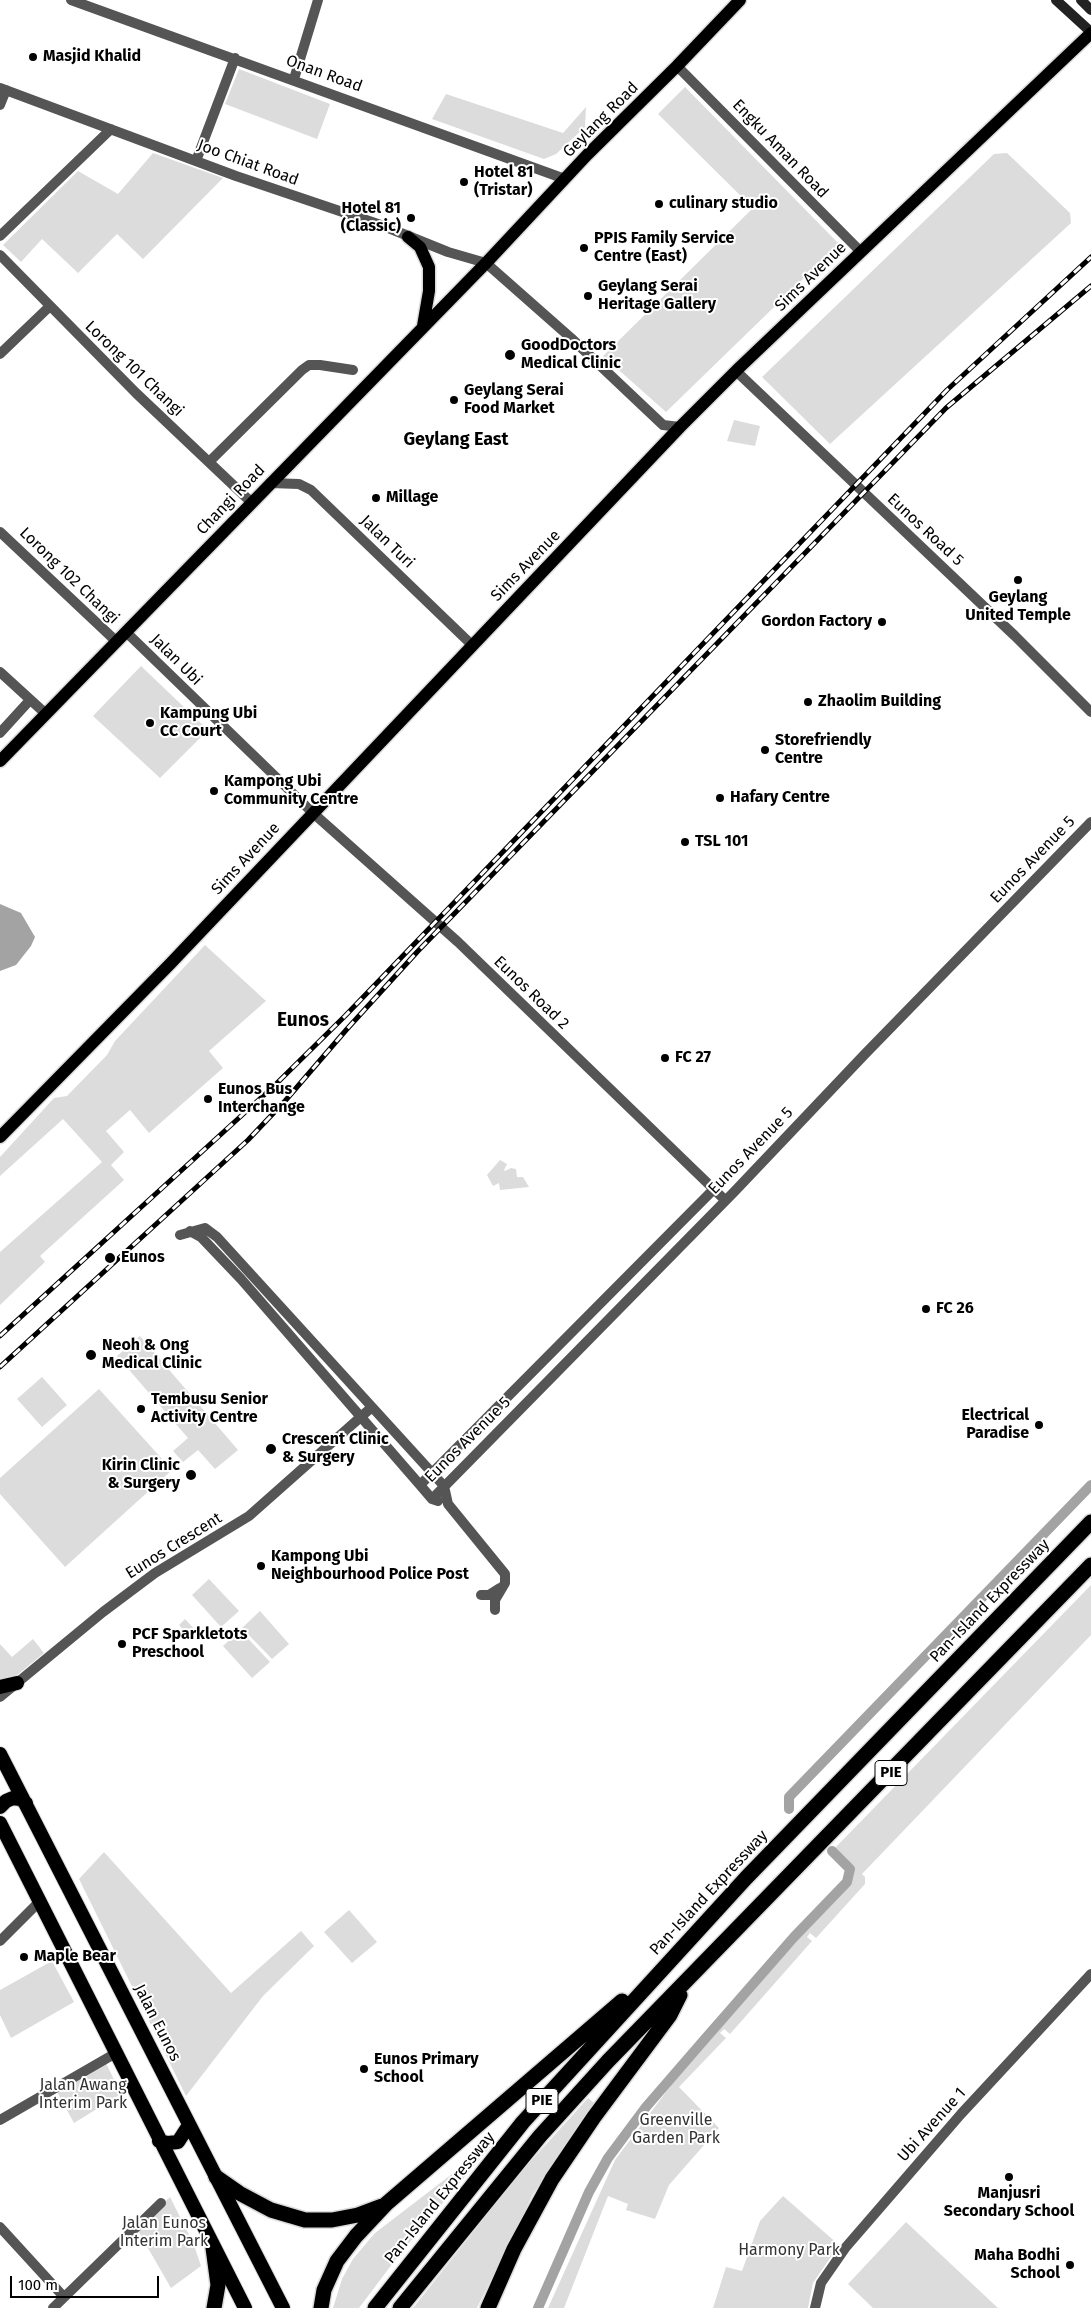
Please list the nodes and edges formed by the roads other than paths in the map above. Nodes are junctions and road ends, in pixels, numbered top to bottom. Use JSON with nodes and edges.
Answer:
{"nodes":[{"id":1,"x":71,"y":0,"type":"edge"},
{"id":2,"x":318,"y":0,"type":"edge"},
{"id":3,"x":740,"y":0,"type":"edge"},
{"id":4,"x":1056,"y":0,"type":"edge"},
{"id":5,"x":1081,"y":0,"type":"edge"},
{"id":6,"x":1091,"y":10,"type":"edge"},
{"id":7,"x":1091,"y":32,"type":"edge"},
{"id":8,"x":235,"y":58,"type":"junction"},
{"id":9,"x":677,"y":66,"type":"junction"},
{"id":10,"x":294,"y":79,"type":"junction"},
{"id":11,"x":3,"y":89,"type":"edge"},
{"id":12,"x":0,"y":105,"type":"edge"},
{"id":13,"x":111,"y":129,"type":"junction"},
{"id":14,"x":196,"y":161,"type":"junction"},
{"id":15,"x":565,"y":179,"type":"junction"},
{"id":16,"x":0,"y":236,"type":"edge"},
{"id":17,"x":408,"y":237,"type":"junction"},
{"id":18,"x":861,"y":252,"type":"junction"},
{"id":19,"x":0,"y":255,"type":"edge"},
{"id":20,"x":486,"y":263,"type":"junction"},
{"id":21,"x":50,"y":306,"type":"junction"},
{"id":22,"x":423,"y":326,"type":"junction"},
{"id":23,"x":0,"y":354,"type":"edge"},
{"id":24,"x":353,"y":370,"type":"dead end"},
{"id":25,"x":736,"y":371,"type":"junction"},
{"id":26,"x":680,"y":426,"type":"junction"},
{"id":27,"x":209,"y":462,"type":"junction"},
{"id":28,"x":270,"y":483,"type":"junction"},
{"id":29,"x":251,"y":502,"type":"junction"},
{"id":30,"x":0,"y":532,"type":"edge"},
{"id":31,"x":126,"y":632,"type":"junction"},
{"id":32,"x":117,"y":642,"type":"junction"},
{"id":33,"x":472,"y":645,"type":"junction"},
{"id":34,"x":1,"y":674,"type":"edge"},
{"id":35,"x":30,"y":700,"type":"junction"},
{"id":36,"x":1091,"y":712,"type":"edge"},
{"id":37,"x":46,"y":714,"type":"junction"},
{"id":38,"x":0,"y":732,"type":"edge"},
{"id":39,"x":0,"y":761,"type":"edge"},
{"id":40,"x":312,"y":813,"type":"junction"},
{"id":41,"x":1091,"y":822,"type":"edge"},
{"id":42,"x":0,"y":1138,"type":"edge"},
{"id":43,"x":714,"y":1189,"type":"junction"},
{"id":44,"x":726,"y":1200,"type":"junction"},
{"id":45,"x":190,"y":1231,"type":"junction"},
{"id":46,"x":180,"y":1235,"type":"dead end"},
{"id":47,"x":372,"y":1407,"type":"junction"},
{"id":48,"x":360,"y":1416,"type":"junction"},
{"id":49,"x":432,"y":1472,"type":"junction"},
{"id":50,"x":420,"y":1485,"type":"junction"},
{"id":51,"x":444,"y":1486,"type":"junction"},
{"id":52,"x":432,"y":1499,"type":"junction"},
{"id":53,"x":448,"y":1504,"type":"junction"},
{"id":54,"x":1091,"y":1522,"type":"edge"},
{"id":55,"x":1091,"y":1565,"type":"edge"},
{"id":56,"x":503,"y":1586,"type":"junction"},
{"id":57,"x":481,"y":1595,"type":"dead end"},
{"id":58,"x":495,"y":1610,"type":"dead end"},
{"id":59,"x":17,"y":1683,"type":"junction"},
{"id":60,"x":0,"y":1687,"type":"edge"},
{"id":61,"x":0,"y":1697,"type":"edge"},
{"id":62,"x":0,"y":1754,"type":"edge"},
{"id":63,"x":26,"y":1803,"type":"junction"},
{"id":64,"x":0,"y":1807,"type":"edge"},
{"id":65,"x":0,"y":1823,"type":"edge"},
{"id":66,"x":40,"y":1901,"type":"junction"},
{"id":67,"x":0,"y":1941,"type":"edge"},
{"id":68,"x":668,"y":1964,"type":"junction"},
{"id":69,"x":1091,"y":1974,"type":"edge"},
{"id":70,"x":690,"y":1978,"type":"junction"},
{"id":71,"x":116,"y":2053,"type":"junction"},
{"id":72,"x":0,"y":2120,"type":"edge"},
{"id":73,"x":189,"y":2124,"type":"junction"},
{"id":74,"x":159,"y":2141,"type":"junction"},
{"id":75,"x":216,"y":2177,"type":"junction"},
{"id":76,"x":161,"y":2203,"type":"dead end"},
{"id":77,"x":386,"y":2204,"type":"junction"},
{"id":78,"x":0,"y":2227,"type":"edge"},
{"id":79,"x":213,"y":2248,"type":"junction"},
{"id":80,"x":64,"y":2297,"type":"junction"},
{"id":81,"x":53,"y":2308,"type":"edge"},
{"id":82,"x":214,"y":2308,"type":"edge"},
{"id":83,"x":245,"y":2308,"type":"edge"},
{"id":84,"x":284,"y":2308,"type":"edge"},
{"id":85,"x":321,"y":2308,"type":"edge"},
{"id":86,"x":375,"y":2308,"type":"edge"},
{"id":87,"x":400,"y":2308,"type":"edge"},
{"id":88,"x":488,"y":2308,"type":"edge"},
{"id":89,"x":815,"y":2308,"type":"edge"}],
"edges":[{"from":1,"to":8,"type":"street","name":"Onan Road"},
{"from":2,"to":10,"type":"street"},
{"from":3,"to":9,"type":"main road","name":"Geylang Road"},
{"from":4,"to":7,"type":"main road"},
{"from":5,"to":6,"type":"main road"},
{"from":7,"to":18,"type":"main road","name":"Sims Avenue"},
{"from":8,"to":10,"type":"street","name":"Onan Road"},
{"from":8,"to":14,"type":"street"},
{"from":9,"to":15,"type":"main road","name":"Geylang Road"},
{"from":9,"to":18,"type":"street","name":"Engku Aman Road"},
{"from":10,"to":15,"type":"street","name":"Onan Road"},
{"from":11,"to":12,"type":"street"},
{"from":11,"to":13,"type":"street","name":"Joo Chiat Road"},
{"from":13,"to":14,"type":"street","name":"Joo Chiat Road"},
{"from":13,"to":16,"type":"street"},
{"from":14,"to":17,"type":"street","name":"Joo Chiat Road"},
{"from":15,"to":20,"type":"main road","name":"Geylang Road"},
{"from":17,"to":20,"type":"street","name":"Joo Chiat Road"},
{"from":17,"to":22,"type":"main road"},
{"from":18,"to":25,"type":"main road","name":"Sims Avenue"},
{"from":19,"to":21,"type":"street","name":"Lorong 101 Changi"},
{"from":20,"to":22,"type":"main road","name":"Changi Road"},
{"from":20,"to":26,"type":"street"},
{"from":21,"to":23,"type":"street"},
{"from":21,"to":27,"type":"street","name":"Lorong 101 Changi"},
{"from":22,"to":28,"type":"main road","name":"Changi Road"},
{"from":24,"to":27,"type":"street"},
{"from":25,"to":26,"type":"main road","name":"Sims Avenue"},
{"from":25,"to":36,"type":"street","name":"Eunos Road 5"},
{"from":26,"to":33,"type":"main road","name":"Sims Avenue"},
{"from":27,"to":29,"type":"street","name":"Lorong 101 Changi"},
{"from":28,"to":29,"type":"main road","name":"Changi Road"},
{"from":28,"to":33,"type":"street","name":"Jalan Turi"},
{"from":29,"to":31,"type":"main road","name":"Changi Road"},
{"from":30,"to":32,"type":"street","name":"Lorong 102 Changi"},
{"from":31,"to":32,"type":"main road","name":"Changi Road"},
{"from":31,"to":40,"type":"street","name":"Jalan Ubi"},
{"from":32,"to":37,"type":"main road","name":"Changi Road"},
{"from":33,"to":40,"type":"main road","name":"Sims Avenue"},
{"from":34,"to":35,"type":"street"},
{"from":35,"to":37,"type":"street"},
{"from":35,"to":38,"type":"street"},
{"from":37,"to":39,"type":"main road","name":"Changi Road"},
{"from":40,"to":42,"type":"main road","name":"Sims Avenue"},
{"from":40,"to":43,"type":"street","name":"Eunos Road 2"},
{"from":41,"to":44,"type":"street","name":"Eunos Avenue 5"},
{"from":43,"to":44,"type":"street","name":"Eunos Road 2"},
{"from":43,"to":49,"type":"street","name":"Eunos Avenue 5"},
{"from":44,"to":51,"type":"street","name":"Eunos Avenue 5"},
{"from":45,"to":46,"type":"street"},
{"from":45,"to":47,"type":"street"},
{"from":45,"to":48,"type":"street"},
{"from":47,"to":48,"type":"street","name":"Eunos Crescent"},
{"from":47,"to":49,"type":"street"},
{"from":48,"to":50,"type":"street"},
{"from":48,"to":59,"type":"street","name":"Eunos Crescent"},
{"from":49,"to":50,"type":"street","name":"Eunos Avenue 5"},
{"from":49,"to":51,"type":"street"},
{"from":50,"to":52,"type":"street"},
{"from":51,"to":52,"type":"street","name":"Eunos Avenue 5"},
{"from":51,"to":53,"type":"street"},
{"from":52,"to":53,"type":"street"},
{"from":53,"to":56,"type":"street"},
{"from":54,"to":68,"type":"highway","name":"Pan-Island Expressway","number":"PIE"},
{"from":55,"to":70,"type":"highway","number":"PIE"},
{"from":56,"to":57,"type":"street"},
{"from":56,"to":58,"type":"street"},
{"from":59,"to":60,"type":"highway"},
{"from":59,"to":61,"type":"street","name":"Eunos Crescent"},
{"from":62,"to":63,"type":"highway","name":"Jalan Eunos"},
{"from":63,"to":64,"type":"highway"},
{"from":63,"to":73,"type":"highway","name":"Jalan Eunos"},
{"from":65,"to":66,"type":"highway"},
{"from":66,"to":67,"type":"street"},
{"from":66,"to":71,"type":"highway"},
{"from":68,"to":77,"type":"highway"},
{"from":68,"to":86,"type":"highway","name":"Pan-Island Expressway","number":"PIE"},
{"from":69,"to":89,"type":"street","name":"Ubi Avenue 1"},
{"from":70,"to":87,"type":"highway","number":"PIE"},
{"from":70,"to":88,"type":"highway"},
{"from":71,"to":72,"type":"street"},
{"from":71,"to":74,"type":"highway"},
{"from":73,"to":74,"type":"highway"},
{"from":73,"to":75,"type":"highway","name":"Jalan Eunos"},
{"from":74,"to":79,"type":"highway"},
{"from":75,"to":77,"type":"highway"},
{"from":75,"to":84,"type":"highway","name":"Jalan Eunos"},
{"from":76,"to":80,"type":"street"},
{"from":77,"to":85,"type":"highway"},
{"from":78,"to":80,"type":"street"},
{"from":79,"to":82,"type":"highway"},
{"from":79,"to":83,"type":"highway"},
{"from":80,"to":81,"type":"street"}]}
